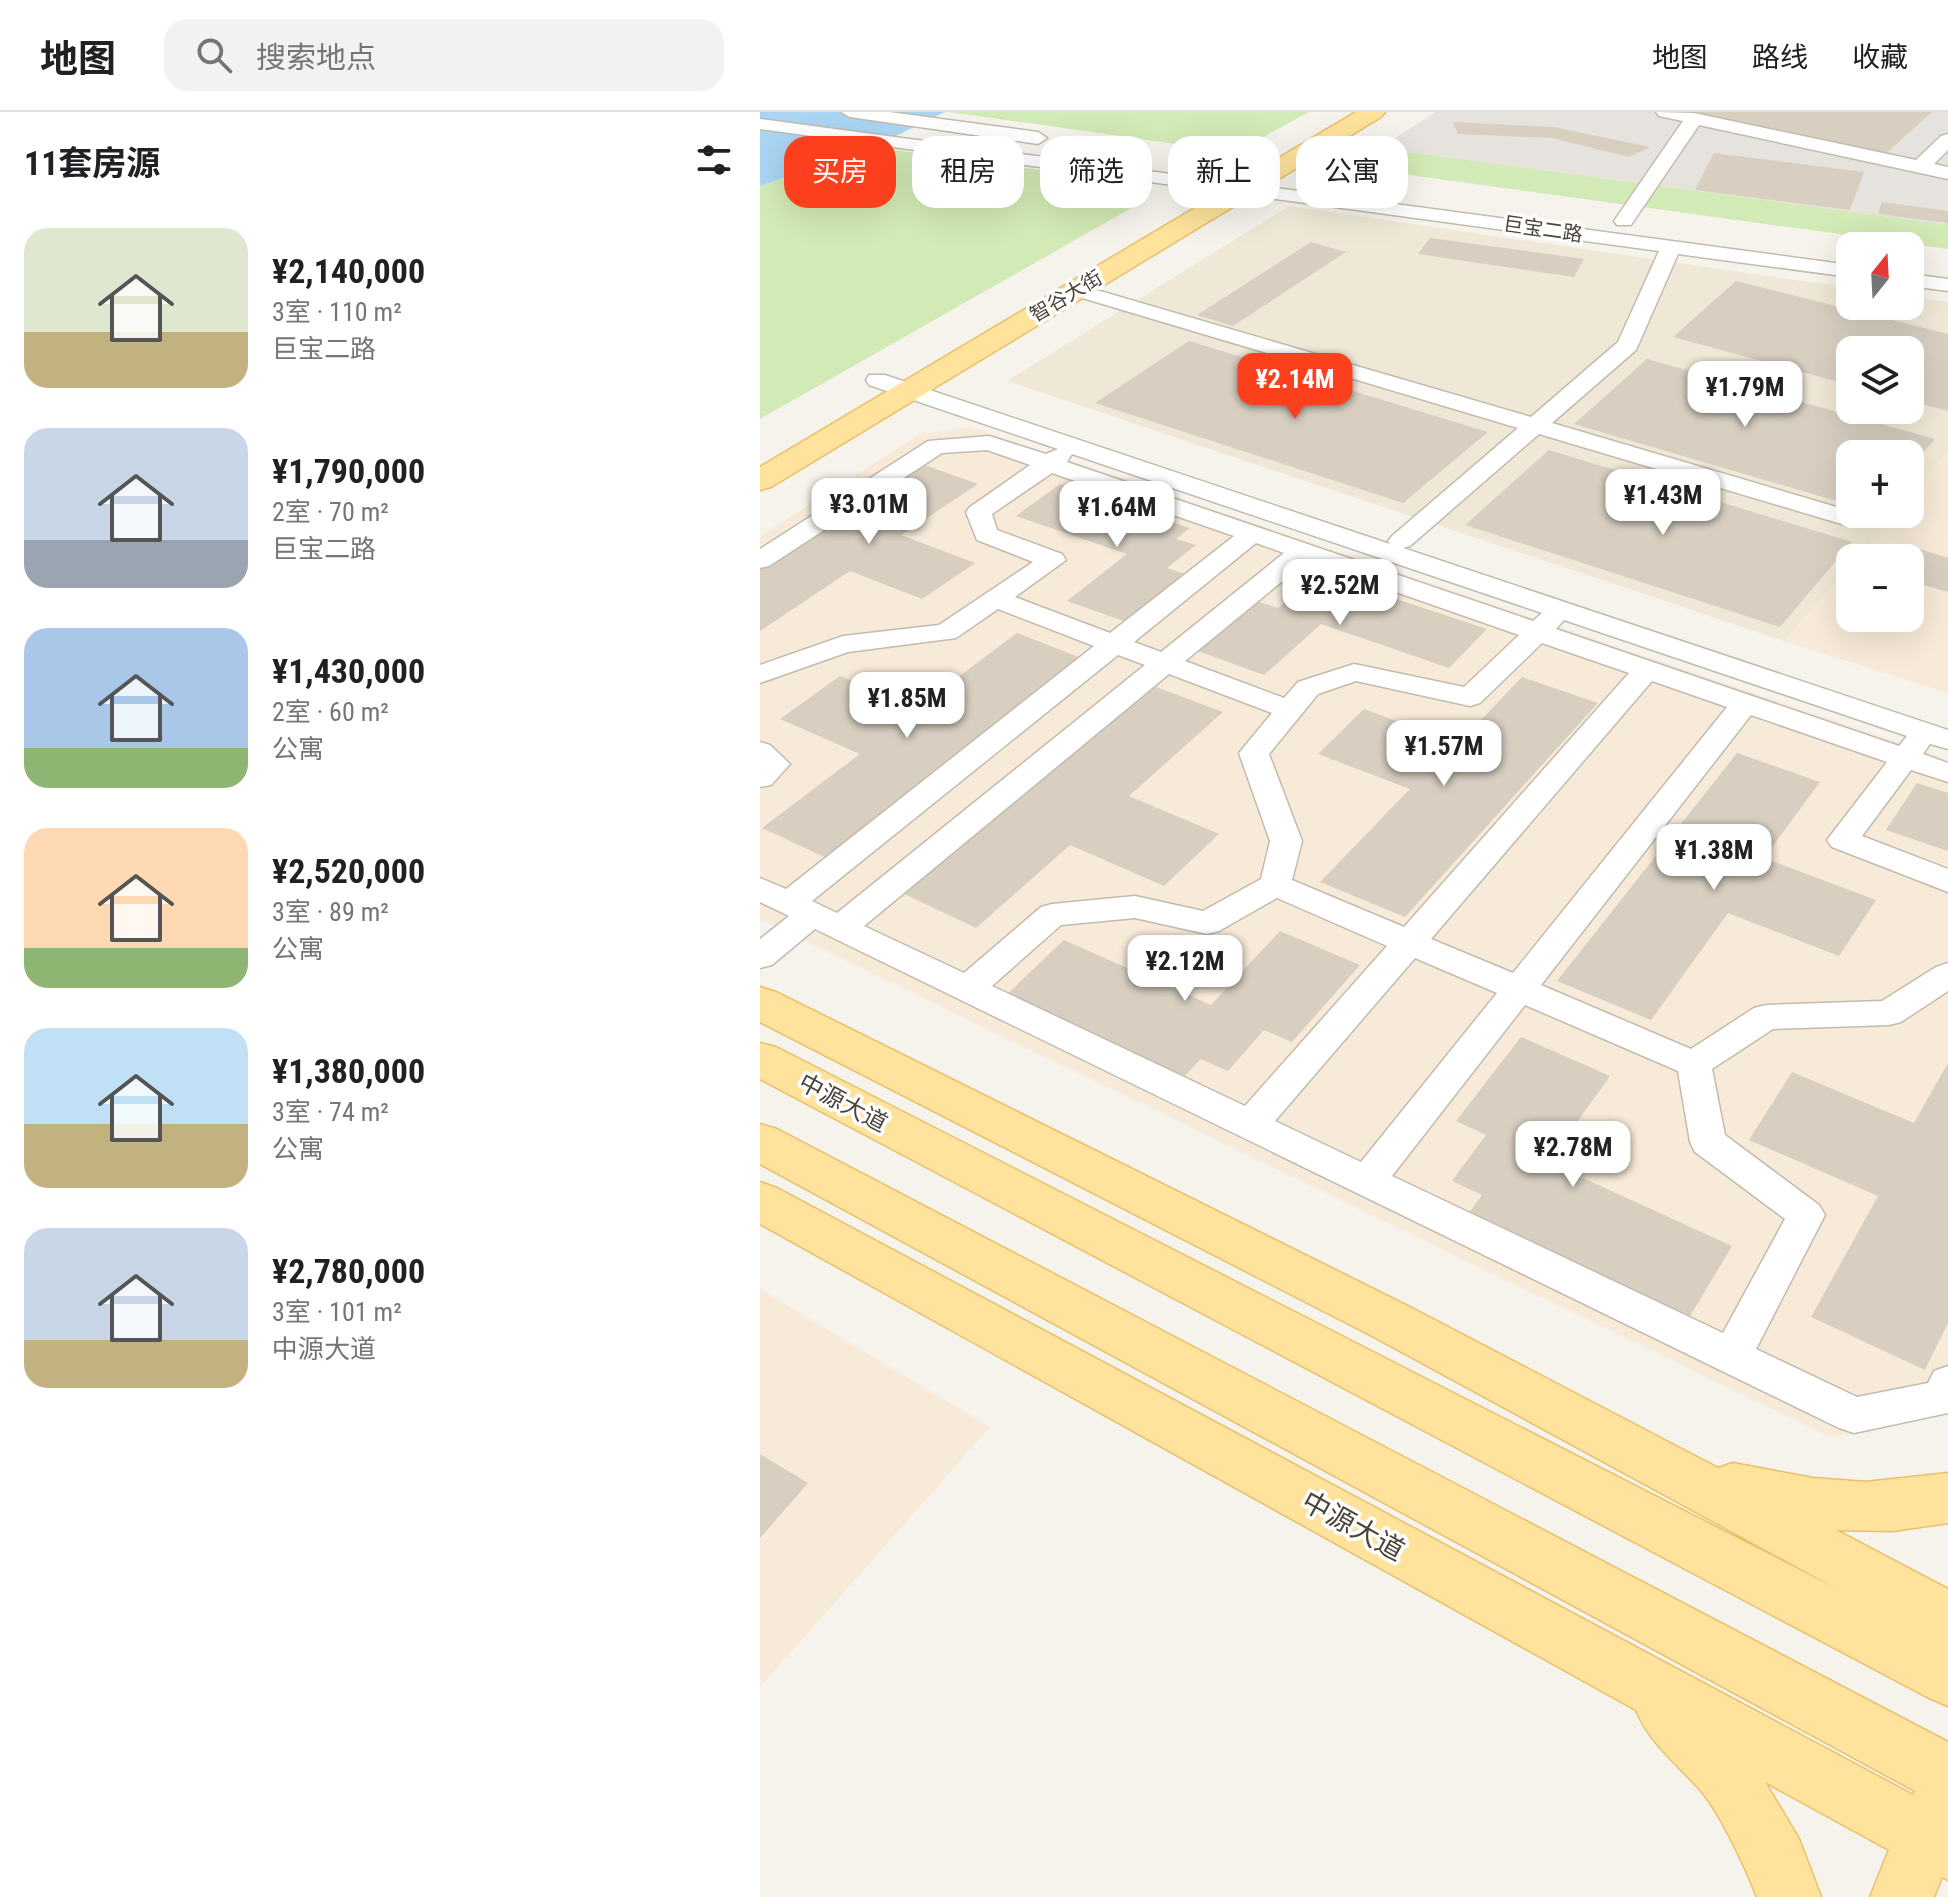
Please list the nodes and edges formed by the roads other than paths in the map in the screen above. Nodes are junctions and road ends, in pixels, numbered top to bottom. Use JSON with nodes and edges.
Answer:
{"nodes":[{"id":1,"x":850,"y":112,"type":"edge"},
{"id":2,"x":1334,"y":112,"type":"edge"},
{"id":3,"x":1373,"y":112,"type":"edge"},
{"id":4,"x":1665,"y":112,"type":"edge"},
{"id":5,"x":1694,"y":118,"type":"junction"},
{"id":6,"x":760,"y":124,"type":"edge"},
{"id":7,"x":1040,"y":138,"type":"edge"},
{"id":8,"x":1948,"y":140,"type":"edge"},
{"id":9,"x":1280,"y":151,"type":"edge"},
{"id":10,"x":1920,"y":167,"type":"junction"},
{"id":11,"x":1280,"y":168,"type":"edge"},
{"id":12,"x":1948,"y":173,"type":"edge"},
{"id":13,"x":1168,"y":177,"type":"edge"},
{"id":14,"x":1280,"y":183,"type":"edge"},
{"id":15,"x":1173,"y":208,"type":"edge"},
{"id":16,"x":1198,"y":208,"type":"edge"},
{"id":17,"x":1594,"y":216,"type":"dead end"},
{"id":18,"x":1624,"y":221,"type":"junction"},
{"id":19,"x":1671,"y":247,"type":"junction"},
{"id":20,"x":1836,"y":250,"type":"edge"},
{"id":21,"x":1924,"y":262,"type":"edge"},
{"id":22,"x":1948,"y":265,"type":"edge"},
{"id":23,"x":1836,"y":269,"type":"edge"},
{"id":24,"x":1924,"y":282,"type":"edge"},
{"id":25,"x":1948,"y":285,"type":"edge"},
{"id":26,"x":1076,"y":290,"type":"junction"},
{"id":27,"x":901,"y":381,"type":"junction"},
{"id":28,"x":1534,"y":426,"type":"junction"},
{"id":29,"x":786,"y":434,"type":"dead end"},
{"id":30,"x":1082,"y":441,"type":"junction"},
{"id":31,"x":1049,"y":464,"type":"junction"},
{"id":32,"x":760,"y":480,"type":"edge"},
{"id":33,"x":1836,"y":515,"type":"edge"},
{"id":34,"x":1252,"y":534,"type":"junction"},
{"id":35,"x":1401,"y":541,"type":"junction"},
{"id":36,"x":1303,"y":551,"type":"junction"},
{"id":37,"x":760,"y":560,"type":"edge"},
{"id":38,"x":995,"y":599,"type":"junction"},
{"id":39,"x":1567,"y":603,"type":"junction"},
{"id":40,"x":1538,"y":632,"type":"junction"},
{"id":41,"x":1114,"y":644,"type":"junction"},
{"id":42,"x":1165,"y":663,"type":"junction"},
{"id":43,"x":1647,"y":669,"type":"junction"},
{"id":44,"x":762,"y":671,"type":"edge"},
{"id":45,"x":1745,"y":703,"type":"junction"},
{"id":46,"x":1289,"y":710,"type":"junction"},
{"id":47,"x":1940,"y":729,"type":"edge"},
{"id":48,"x":760,"y":751,"type":"edge"},
{"id":49,"x":1904,"y":758,"type":"junction"},
{"id":50,"x":1948,"y":773,"type":"edge"},
{"id":51,"x":760,"y":778,"type":"edge"},
{"id":52,"x":1948,"y":881,"type":"edge"},
{"id":53,"x":1275,"y":885,"type":"junction"},
{"id":54,"x":800,"y":909,"type":"edge"},
{"id":55,"x":1409,"y":942,"type":"junction"},
{"id":56,"x":760,"y":957,"type":"edge"},
{"id":57,"x":1948,"y":975,"type":"edge"},
{"id":58,"x":967,"y":989,"type":"junction"},
{"id":59,"x":1519,"y":989,"type":"junction"},
{"id":60,"x":760,"y":1003,"type":"edge"},
{"id":61,"x":760,"y":1059,"type":"edge"},
{"id":62,"x":1694,"y":1064,"type":"junction"},
{"id":63,"x":1250,"y":1125,"type":"junction"},
{"id":64,"x":760,"y":1142,"type":"edge"},
{"id":65,"x":1367,"y":1181,"type":"junction"},
{"id":66,"x":760,"y":1201,"type":"edge"},
{"id":67,"x":1731,"y":1357,"type":"junction"},
{"id":68,"x":1948,"y":1383,"type":"edge"},
{"id":69,"x":1671,"y":1471,"type":"junction"},
{"id":70,"x":1948,"y":1498,"type":"edge"},
{"id":71,"x":1948,"y":1619,"type":"edge"},
{"id":72,"x":1948,"y":1677,"type":"edge"},
{"id":73,"x":1633,"y":1678,"type":"junction"},
{"id":74,"x":1948,"y":1775,"type":"edge"},
{"id":75,"x":1941,"y":1824,"type":"edge"},
{"id":76,"x":1789,"y":1897,"type":"edge"},
{"id":77,"x":1902,"y":1897,"type":"edge"}],
"edges":[{"from":1,"to":7,"type":"street"},
{"from":2,"to":9,"type":"main road","name":"智谷大街"},
{"from":3,"to":11,"type":"main road","name":"智谷大街"},
{"from":4,"to":5,"type":"street"},
{"from":5,"to":10,"type":"street"},
{"from":5,"to":18,"type":"street"},
{"from":6,"to":13,"type":"street"},
{"from":8,"to":10,"type":"street"},
{"from":10,"to":12,"type":"street"},
{"from":14,"to":19,"type":"street","name":"巨宝二路"},
{"from":15,"to":27,"type":"main road","name":"智谷大街"},
{"from":16,"to":26,"type":"main road","name":"智谷大街"},
{"from":17,"to":18,"type":"street","name":"巨宝二路"},
{"from":18,"to":20,"type":"street","name":"巨宝二路"},
{"from":19,"to":23,"type":"street","name":"巨宝二路"},
{"from":19,"to":28,"type":"street"},
{"from":21,"to":22,"type":"street"},
{"from":24,"to":25,"type":"street"},
{"from":26,"to":27,"type":"main road","name":"智谷大街"},
{"from":26,"to":28,"type":"street"},
{"from":27,"to":29,"type":"main road","name":"智谷大街"},
{"from":27,"to":30,"type":"street"},
{"from":27,"to":32,"type":"main road","name":"智谷大街"},
{"from":28,"to":33,"type":"street"},
{"from":28,"to":35,"type":"street"},
{"from":30,"to":31,"type":"street"},
{"from":30,"to":35,"type":"street"},
{"from":30,"to":39,"type":"street"},
{"from":31,"to":34,"type":"street"},
{"from":31,"to":37,"type":"street"},
{"from":31,"to":38,"type":"street"},
{"from":34,"to":36,"type":"street"},
{"from":34,"to":41,"type":"street"},
{"from":35,"to":39,"type":"street"},
{"from":36,"to":40,"type":"street"},
{"from":36,"to":42,"type":"street"},
{"from":38,"to":41,"type":"street"},
{"from":38,"to":44,"type":"street"},
{"from":39,"to":40,"type":"street"},
{"from":39,"to":47,"type":"street"},
{"from":40,"to":43,"type":"street"},
{"from":40,"to":46,"type":"street"},
{"from":41,"to":42,"type":"street"},
{"from":41,"to":54,"type":"street"},
{"from":42,"to":46,"type":"street"},
{"from":42,"to":54,"type":"street"},
{"from":43,"to":45,"type":"street"},
{"from":43,"to":55,"type":"street"},
{"from":45,"to":49,"type":"street"},
{"from":45,"to":59,"type":"street"},
{"from":46,"to":53,"type":"street"},
{"from":47,"to":49,"type":"street"},
{"from":48,"to":51,"type":"street"},
{"from":49,"to":50,"type":"street"},
{"from":49,"to":52,"type":"street"},
{"from":53,"to":55,"type":"street"},
{"from":53,"to":58,"type":"street"},
{"from":54,"to":56,"type":"street"},
{"from":54,"to":58,"type":"street"},
{"from":55,"to":59,"type":"street"},
{"from":55,"to":63,"type":"street"},
{"from":57,"to":62,"type":"street"},
{"from":58,"to":63,"type":"street"},
{"from":59,"to":62,"type":"street"},
{"from":59,"to":65,"type":"street"},
{"from":60,"to":69,"type":"main road"},
{"from":61,"to":72,"type":"main road","name":"中源大道"},
{"from":62,"to":67,"type":"street"},
{"from":63,"to":65,"type":"street"},
{"from":64,"to":74,"type":"main road"},
{"from":65,"to":67,"type":"street"},
{"from":66,"to":73,"type":"main road","name":"中源大道"},
{"from":67,"to":68,"type":"street"},
{"from":69,"to":70,"type":"main road"},
{"from":69,"to":71,"type":"main road"},
{"from":73,"to":75,"type":"main road","name":"中源大道"},
{"from":73,"to":76,"type":"main road"},
{"from":75,"to":77,"type":"main road"}]}
